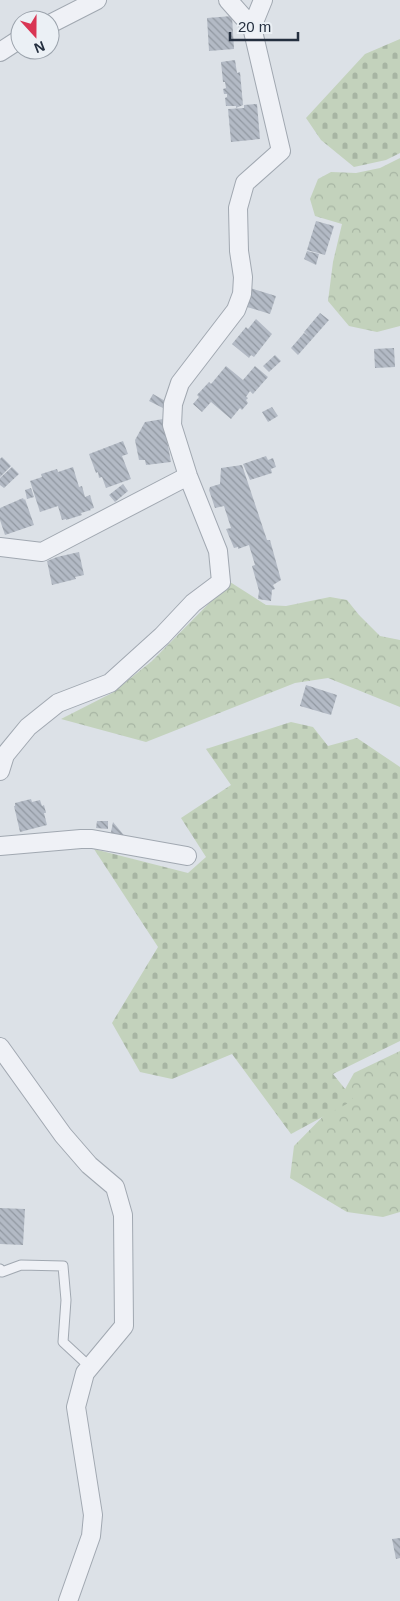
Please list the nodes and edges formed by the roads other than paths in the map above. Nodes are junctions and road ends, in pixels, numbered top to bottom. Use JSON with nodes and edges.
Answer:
{"nodes":[{"id":1,"x":97,"y":0,"type":"edge"},
{"id":2,"x":228,"y":0,"type":"edge"},
{"id":3,"x":263,"y":0,"type":"edge"},
{"id":4,"x":60,"y":19,"type":"edge"},
{"id":5,"x":252,"y":27,"type":"junction"},
{"id":6,"x":188,"y":476,"type":"junction"},
{"id":7,"x":0,"y":547,"type":"edge"},
{"id":8,"x":0,"y":771,"type":"edge"},
{"id":9,"x":0,"y":846,"type":"edge"},
{"id":10,"x":187,"y":856,"type":"dead end"},
{"id":11,"x":0,"y":1047,"type":"edge"},
{"id":12,"x":0,"y":1269,"type":"edge"},
{"id":13,"x":90,"y":1367,"type":"junction"},
{"id":14,"x":68,"y":1601,"type":"edge"}],
"edges":[{"from":1,"to":4,"type":"street"},
{"from":2,"to":5,"type":"street"},
{"from":3,"to":5,"type":"street"},
{"from":5,"to":6,"type":"street"},
{"from":6,"to":7,"type":"street"},
{"from":6,"to":8,"type":"street"},
{"from":9,"to":10,"type":"street"},
{"from":11,"to":13,"type":"street"},
{"from":12,"to":13,"type":"lane"},
{"from":13,"to":14,"type":"street"}]}
